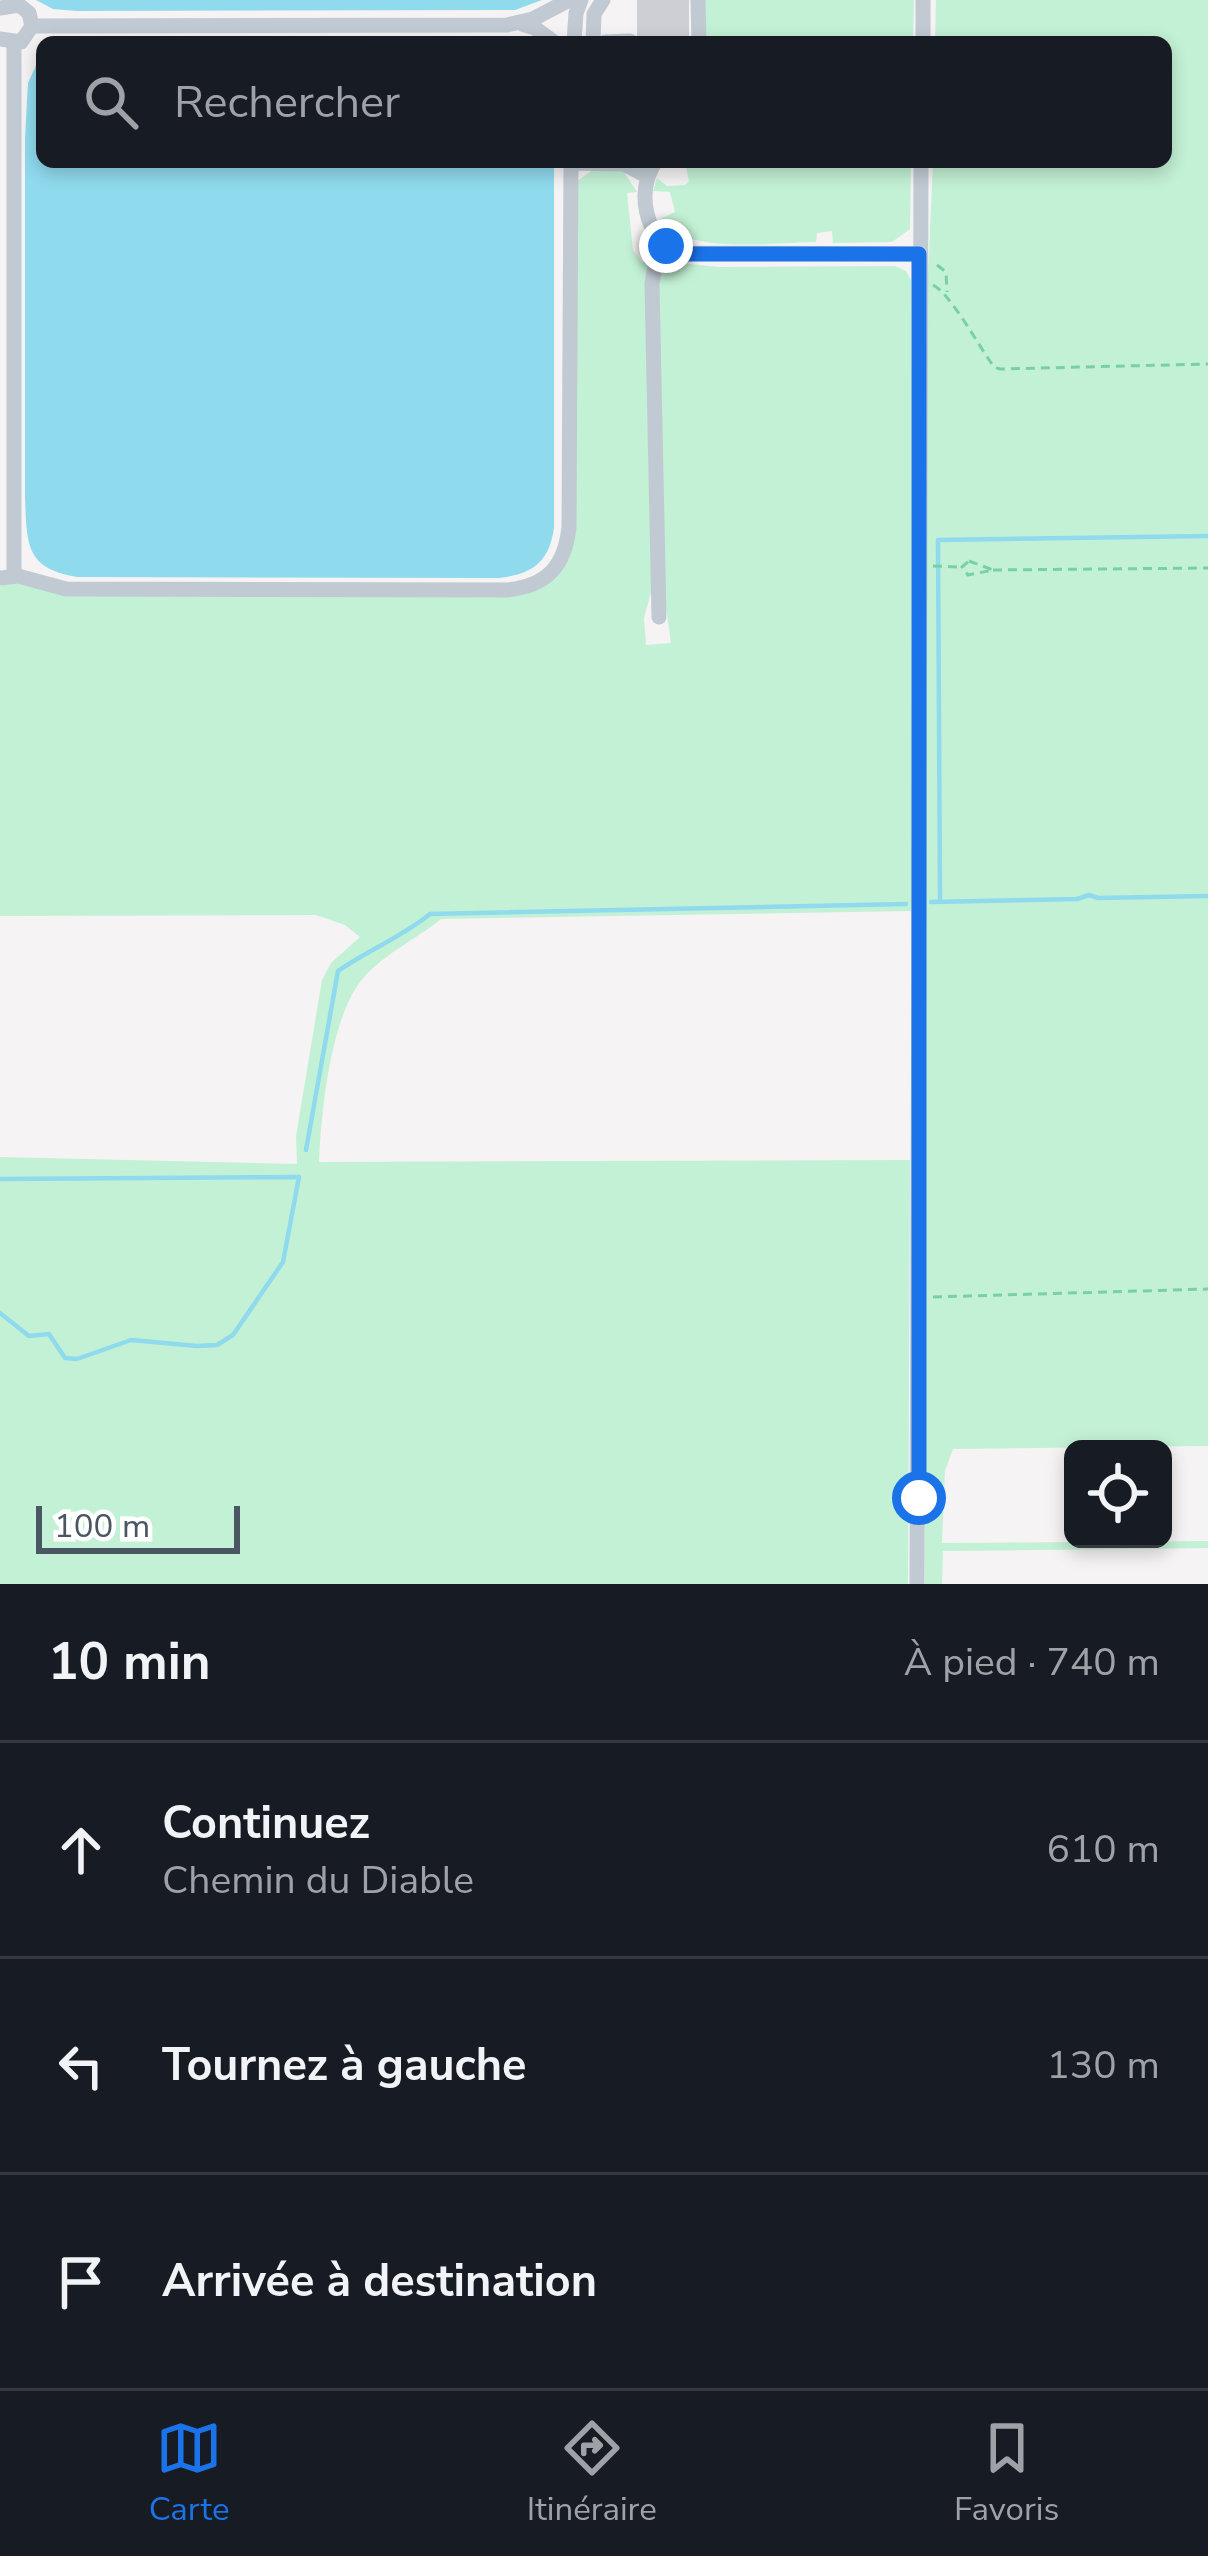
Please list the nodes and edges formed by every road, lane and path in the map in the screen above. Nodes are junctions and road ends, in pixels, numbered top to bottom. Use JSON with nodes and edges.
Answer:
{"nodes":[{"id":1,"x":569,"y":0,"type":"edge"},
{"id":2,"x":581,"y":0,"type":"edge"},
{"id":3,"x":698,"y":0,"type":"edge"},
{"id":4,"x":923,"y":0,"type":"edge"},
{"id":5,"x":600,"y":1,"type":"edge"},
{"id":6,"x":9,"y":4,"type":"edge"},
{"id":7,"x":522,"y":24,"type":"junction"},
{"id":8,"x":32,"y":26,"type":"junction"},
{"id":9,"x":546,"y":36,"type":"edge"},
{"id":10,"x":574,"y":36,"type":"edge"},
{"id":11,"x":593,"y":36,"type":"edge"},
{"id":12,"x":699,"y":36,"type":"edge"},
{"id":13,"x":922,"y":36,"type":"edge"},
{"id":14,"x":7,"y":41,"type":"edge"},
{"id":15,"x":571,"y":168,"type":"edge"},
{"id":16,"x":651,"y":168,"type":"edge"},
{"id":17,"x":921,"y":168,"type":"edge"},
{"id":18,"x":666,"y":246,"type":"junction"},
{"id":19,"x":919,"y":258,"type":"junction"},
{"id":20,"x":920,"y":286,"type":"junction"},
{"id":21,"x":947,"y":294,"type":"junction"},
{"id":22,"x":1208,"y":364,"type":"edge"},
{"id":23,"x":920,"y":566,"type":"junction"},
{"id":24,"x":962,"y":567,"type":"junction"},
{"id":25,"x":1208,"y":568,"type":"edge"},
{"id":26,"x":993,"y":571,"type":"junction"},
{"id":27,"x":7,"y":577,"type":"edge"},
{"id":28,"x":658,"y":617,"type":"dead end"},
{"id":29,"x":1208,"y":1289,"type":"edge"},
{"id":30,"x":919,"y":1297,"type":"junction"},
{"id":31,"x":917,"y":1584,"type":"edge"}],
"edges":[{"from":1,"to":7,"type":"street"},
{"from":2,"to":10,"type":"street"},
{"from":3,"to":12,"type":"street"},
{"from":4,"to":13,"type":"street"},
{"from":5,"to":11,"type":"street"},
{"from":6,"to":8,"type":"street"},
{"from":7,"to":8,"type":"street"},
{"from":7,"to":9,"type":"street"},
{"from":8,"to":14,"type":"street"},
{"from":14,"to":27,"type":"street"},
{"from":15,"to":27,"type":"street"},
{"from":16,"to":18,"type":"street"},
{"from":17,"to":19,"type":"street"},
{"from":18,"to":19,"type":"street"},
{"from":18,"to":28,"type":"street"},
{"from":19,"to":20,"type":"street"},
{"from":19,"to":21,"type":"path"},
{"from":20,"to":21,"type":"path"},
{"from":20,"to":23,"type":"street"},
{"from":21,"to":22,"type":"path"},
{"from":23,"to":24,"type":"path"},
{"from":23,"to":30,"type":"street"},
{"from":24,"to":26,"type":"path"},
{"from":24,"to":26,"type":"path"},
{"from":25,"to":26,"type":"path"},
{"from":29,"to":30,"type":"path"},
{"from":30,"to":31,"type":"street"}]}
